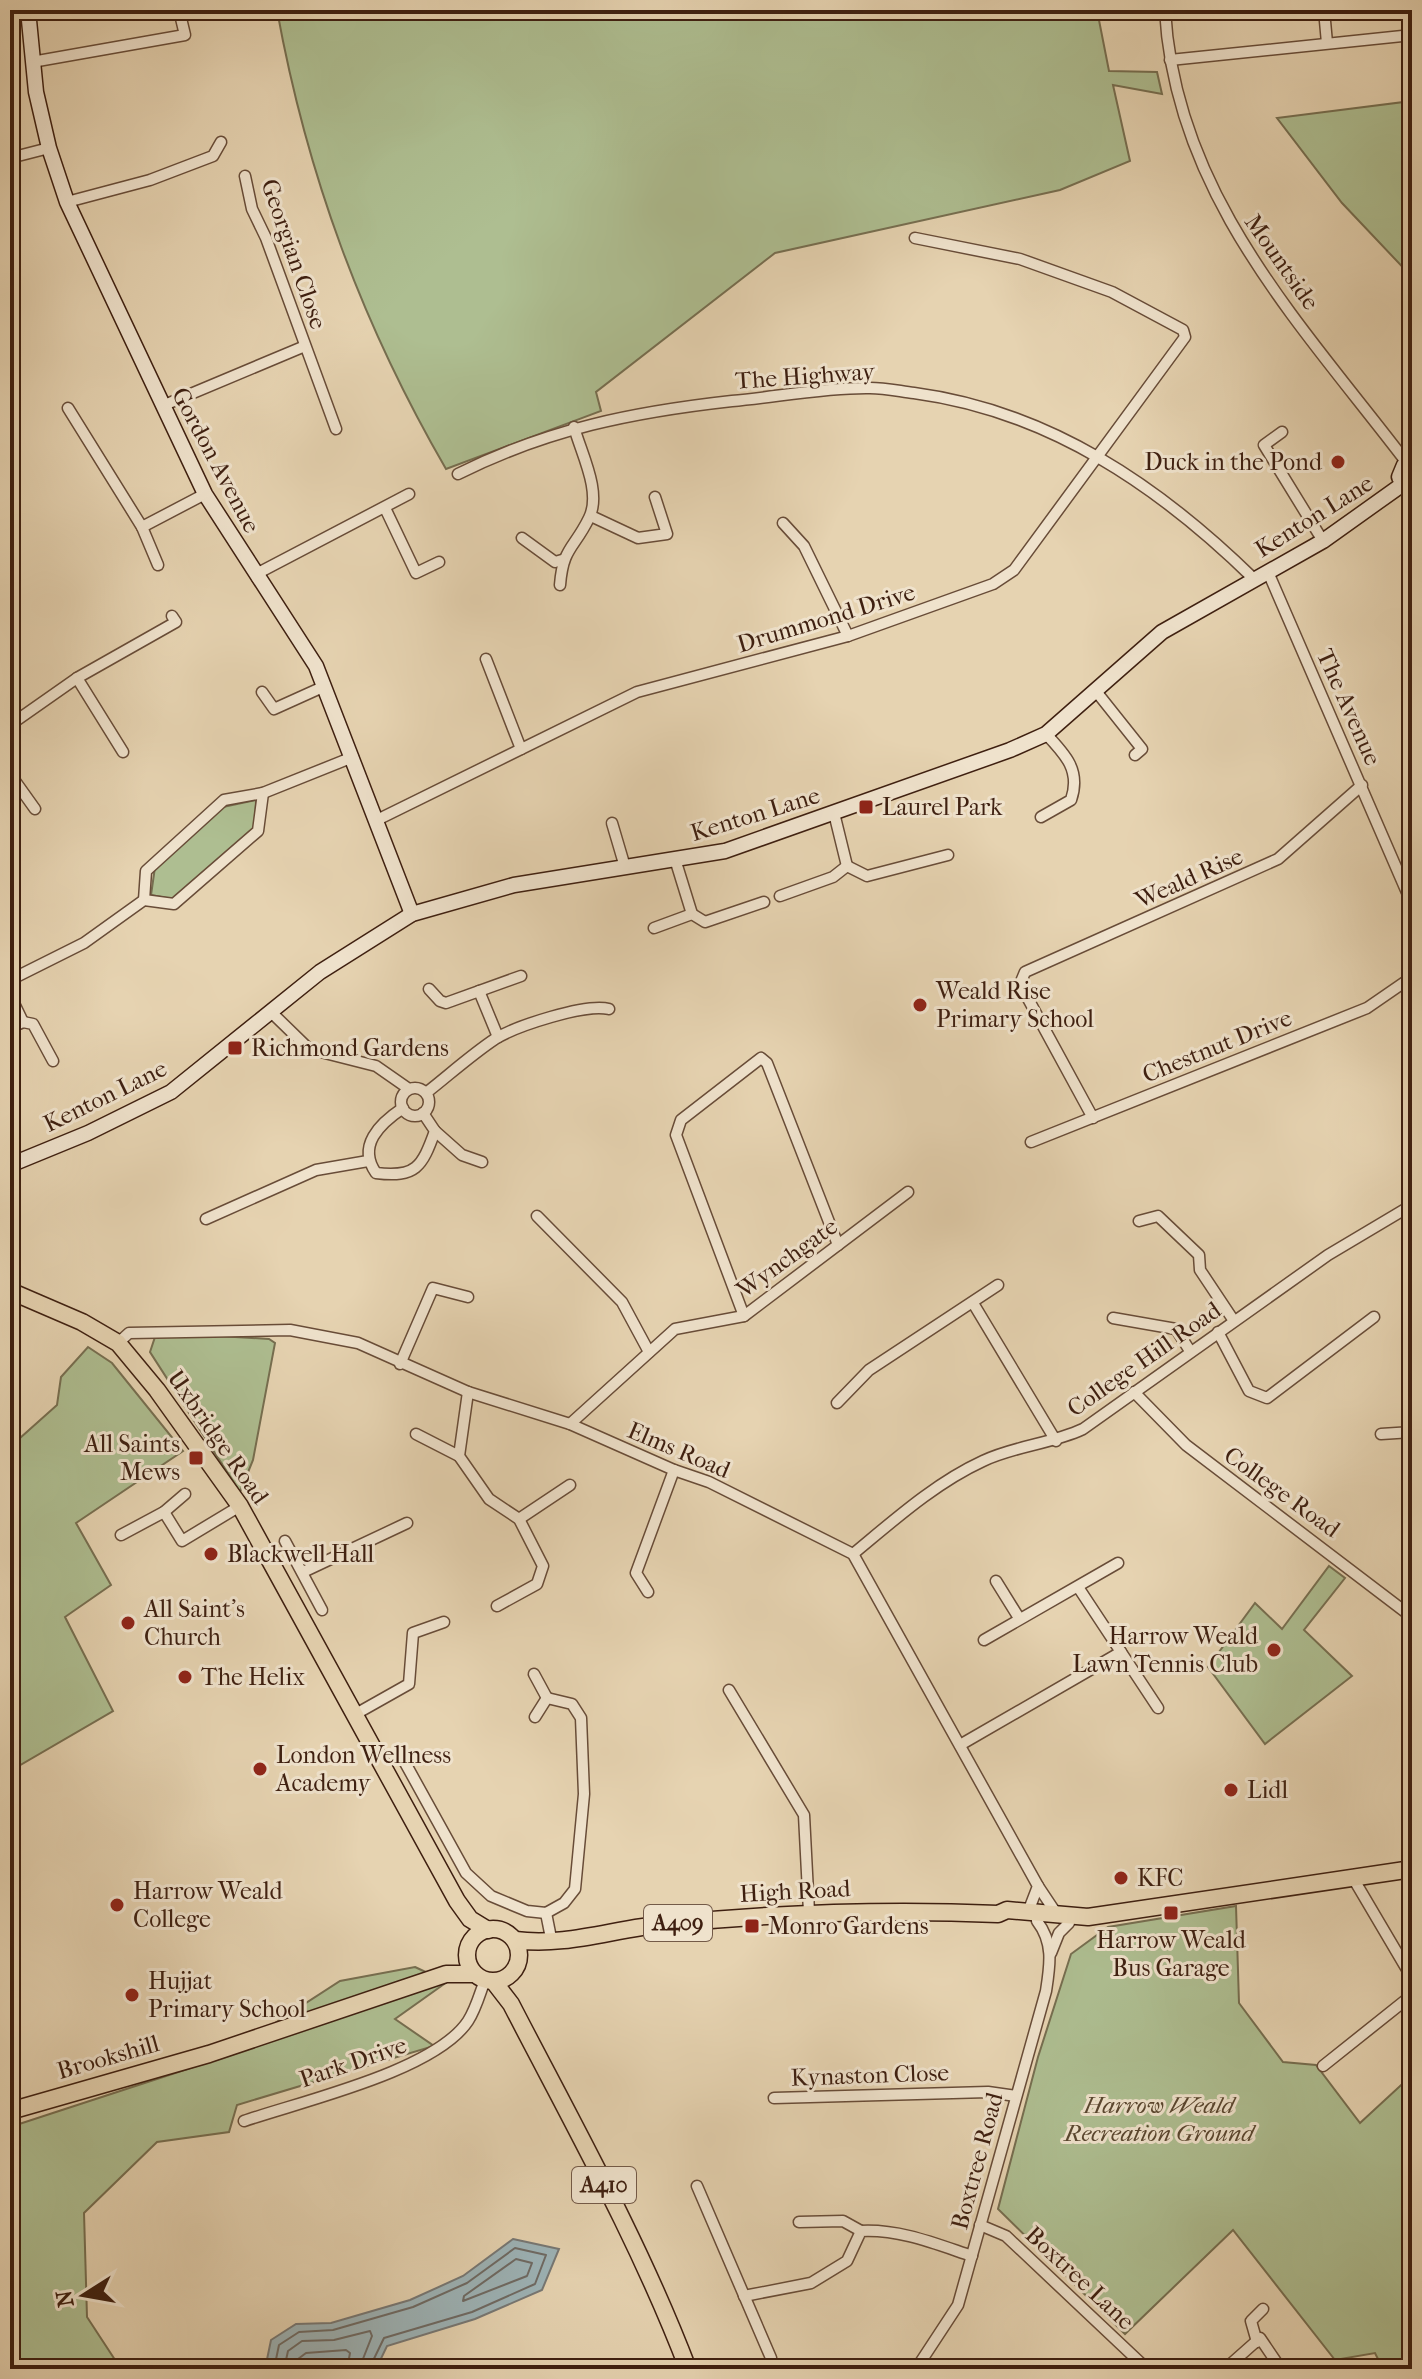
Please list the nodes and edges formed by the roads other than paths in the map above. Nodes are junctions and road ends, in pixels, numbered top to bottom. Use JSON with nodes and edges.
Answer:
{"nodes":[{"id":1,"x":28,"y":10,"type":"edge"},
{"id":2,"x":179,"y":10,"type":"edge"},
{"id":3,"x":1165,"y":10,"type":"edge"},
{"id":4,"x":1324,"y":10,"type":"edge"},
{"id":5,"x":1412,"y":35,"type":"edge"},
{"id":6,"x":1327,"y":43,"type":"junction"},
{"id":7,"x":1170,"y":60,"type":"junction"},
{"id":8,"x":32,"y":62,"type":"junction"},
{"id":9,"x":221,"y":142,"type":"dead end"},
{"id":10,"x":49,"y":148,"type":"junction"},
{"id":11,"x":10,"y":158,"type":"edge"},
{"id":12,"x":245,"y":176,"type":"dead end"},
{"id":13,"x":67,"y":202,"type":"junction"},
{"id":14,"x":915,"y":238,"type":"dead end"},
{"id":15,"x":305,"y":346,"type":"junction"},
{"id":16,"x":162,"y":406,"type":"junction"},
{"id":17,"x":68,"y":408,"type":"dead end"},
{"id":18,"x":574,"y":427,"type":"junction"},
{"id":19,"x":336,"y":429,"type":"dead end"},
{"id":20,"x":1282,"y":432,"type":"dead end"},
{"id":21,"x":1099,"y":455,"type":"junction"},
{"id":22,"x":1410,"y":463,"type":"edge"},
{"id":23,"x":458,"y":474,"type":"dead end"},
{"id":24,"x":1407,"y":487,"type":"edge"},
{"id":25,"x":205,"y":494,"type":"junction"},
{"id":26,"x":409,"y":494,"type":"dead end"},
{"id":27,"x":655,"y":497,"type":"dead end"},
{"id":28,"x":385,"y":508,"type":"junction"},
{"id":29,"x":591,"y":516,"type":"junction"},
{"id":30,"x":783,"y":523,"type":"dead end"},
{"id":31,"x":142,"y":527,"type":"junction"},
{"id":32,"x":522,"y":538,"type":"dead end"},
{"id":33,"x":1323,"y":541,"type":"junction"},
{"id":34,"x":562,"y":560,"type":"junction"},
{"id":35,"x":439,"y":562,"type":"dead end"},
{"id":36,"x":158,"y":565,"type":"dead end"},
{"id":37,"x":1268,"y":572,"type":"junction"},
{"id":38,"x":257,"y":578,"type":"junction"},
{"id":39,"x":1254,"y":579,"type":"junction"},
{"id":40,"x":560,"y":585,"type":"dead end"},
{"id":41,"x":172,"y":616,"type":"dead end"},
{"id":42,"x":848,"y":636,"type":"junction"},
{"id":43,"x":486,"y":659,"type":"dead end"},
{"id":44,"x":77,"y":678,"type":"junction"},
{"id":45,"x":325,"y":686,"type":"junction"},
{"id":46,"x":1095,"y":690,"type":"junction"},
{"id":47,"x":262,"y":692,"type":"dead end"},
{"id":48,"x":10,"y":725,"type":"edge"},
{"id":49,"x":1046,"y":734,"type":"junction"},
{"id":50,"x":521,"y":749,"type":"junction"},
{"id":51,"x":123,"y":752,"type":"dead end"},
{"id":52,"x":1135,"y":755,"type":"dead end"},
{"id":53,"x":353,"y":757,"type":"junction"},
{"id":54,"x":10,"y":774,"type":"edge"},
{"id":55,"x":1362,"y":785,"type":"junction"},
{"id":56,"x":263,"y":793,"type":"junction"},
{"id":57,"x":35,"y":809,"type":"dead end"},
{"id":58,"x":834,"y":813,"type":"junction"},
{"id":59,"x":1041,"y":817,"type":"dead end"},
{"id":60,"x":377,"y":820,"type":"junction"},
{"id":61,"x":612,"y":823,"type":"dead end"},
{"id":62,"x":948,"y":855,"type":"dead end"},
{"id":63,"x":675,"y":859,"type":"junction"},
{"id":64,"x":847,"y":866,"type":"junction"},
{"id":65,"x":625,"y":867,"type":"junction"},
{"id":66,"x":780,"y":896,"type":"dead end"},
{"id":67,"x":144,"y":900,"type":"junction"},
{"id":68,"x":764,"y":902,"type":"dead end"},
{"id":69,"x":1412,"y":904,"type":"edge"},
{"id":70,"x":412,"y":914,"type":"junction"},
{"id":71,"x":692,"y":914,"type":"junction"},
{"id":72,"x":654,"y":928,"type":"dead end"},
{"id":73,"x":521,"y":976,"type":"dead end"},
{"id":74,"x":1412,"y":977,"type":"edge"},
{"id":75,"x":10,"y":980,"type":"edge"},
{"id":76,"x":429,"y":989,"type":"dead end"},
{"id":77,"x":479,"y":991,"type":"junction"},
{"id":78,"x":10,"y":995,"type":"edge"},
{"id":79,"x":609,"y":1009,"type":"dead end"},
{"id":80,"x":271,"y":1012,"type":"junction"},
{"id":81,"x":23,"y":1022,"type":"junction"},
{"id":82,"x":10,"y":1028,"type":"edge"},
{"id":83,"x":498,"y":1037,"type":"junction"},
{"id":84,"x":53,"y":1061,"type":"dead end"},
{"id":85,"x":409,"y":1089,"type":"junction"},
{"id":86,"x":426,"y":1093,"type":"junction"},
{"id":87,"x":403,"y":1108,"type":"junction"},
{"id":88,"x":423,"y":1113,"type":"junction"},
{"id":89,"x":1093,"y":1118,"type":"junction"},
{"id":90,"x":435,"y":1131,"type":"junction"},
{"id":91,"x":1031,"y":1142,"type":"dead end"},
{"id":92,"x":368,"y":1161,"type":"junction"},
{"id":93,"x":482,"y":1162,"type":"dead end"},
{"id":94,"x":10,"y":1165,"type":"edge"},
{"id":95,"x":908,"y":1192,"type":"dead end"},
{"id":96,"x":1412,"y":1205,"type":"edge"},
{"id":97,"x":537,"y":1216,"type":"dead end"},
{"id":98,"x":206,"y":1219,"type":"dead end"},
{"id":99,"x":1139,"y":1221,"type":"dead end"},
{"id":100,"x":838,"y":1245,"type":"junction"},
{"id":101,"x":998,"y":1285,"type":"dead end"},
{"id":102,"x":10,"y":1291,"type":"edge"},
{"id":103,"x":468,"y":1297,"type":"dead end"},
{"id":104,"x":973,"y":1303,"type":"junction"},
{"id":105,"x":744,"y":1316,"type":"junction"},
{"id":106,"x":1374,"y":1317,"type":"dead end"},
{"id":107,"x":1113,"y":1318,"type":"dead end"},
{"id":108,"x":1234,"y":1321,"type":"junction"},
{"id":109,"x":1218,"y":1332,"type":"junction"},
{"id":110,"x":118,"y":1343,"type":"junction"},
{"id":111,"x":1190,"y":1351,"type":"junction"},
{"id":112,"x":649,"y":1352,"type":"junction"},
{"id":113,"x":400,"y":1364,"type":"junction"},
{"id":114,"x":468,"y":1392,"type":"junction"},
{"id":115,"x":1134,"y":1392,"type":"junction"},
{"id":116,"x":837,"y":1403,"type":"dead end"},
{"id":117,"x":570,"y":1424,"type":"junction"},
{"id":118,"x":1412,"y":1432,"type":"edge"},
{"id":119,"x":416,"y":1434,"type":"dead end"},
{"id":120,"x":1381,"y":1434,"type":"dead end"},
{"id":121,"x":1056,"y":1441,"type":"junction"},
{"id":122,"x":459,"y":1456,"type":"junction"},
{"id":123,"x":674,"y":1470,"type":"junction"},
{"id":124,"x":570,"y":1485,"type":"dead end"},
{"id":125,"x":185,"y":1494,"type":"dead end"},
{"id":126,"x":240,"y":1506,"type":"junction"},
{"id":127,"x":164,"y":1512,"type":"junction"},
{"id":128,"x":519,"y":1519,"type":"junction"},
{"id":129,"x":407,"y":1523,"type":"dead end"},
{"id":130,"x":121,"y":1535,"type":"dead end"},
{"id":131,"x":285,"y":1541,"type":"dead end"},
{"id":132,"x":853,"y":1554,"type":"junction"},
{"id":133,"x":297,"y":1561,"type":"junction"},
{"id":134,"x":1118,"y":1563,"type":"dead end"},
{"id":135,"x":303,"y":1572,"type":"junction"},
{"id":136,"x":276,"y":1573,"type":"junction"},
{"id":137,"x":996,"y":1581,"type":"dead end"},
{"id":138,"x":1078,"y":1587,"type":"junction"},
{"id":139,"x":648,"y":1592,"type":"dead end"},
{"id":140,"x":497,"y":1606,"type":"dead end"},
{"id":141,"x":322,"y":1610,"type":"dead end"},
{"id":142,"x":1412,"y":1617,"type":"edge"},
{"id":143,"x":1019,"y":1618,"type":"junction"},
{"id":144,"x":444,"y":1622,"type":"dead end"},
{"id":145,"x":984,"y":1640,"type":"dead end"},
{"id":146,"x":1121,"y":1652,"type":"junction"},
{"id":147,"x":534,"y":1674,"type":"dead end"},
{"id":148,"x":729,"y":1690,"type":"dead end"},
{"id":149,"x":547,"y":1698,"type":"junction"},
{"id":150,"x":1158,"y":1708,"type":"dead end"},
{"id":151,"x":354,"y":1715,"type":"junction"},
{"id":152,"x":535,"y":1717,"type":"dead end"},
{"id":153,"x":960,"y":1745,"type":"junction"},
{"id":154,"x":403,"y":1759,"type":"dead end"},
{"id":155,"x":409,"y":1770,"type":"junction"},
{"id":156,"x":390,"y":1781,"type":"junction"},
{"id":157,"x":1412,"y":1869,"type":"edge"},
{"id":158,"x":1353,"y":1878,"type":"junction"},
{"id":159,"x":1038,"y":1886,"type":"junction"},
{"id":160,"x":809,"y":1912,"type":"junction"},
{"id":161,"x":546,"y":1913,"type":"junction"},
{"id":162,"x":1032,"y":1916,"type":"junction"},
{"id":163,"x":1062,"y":1918,"type":"junction"},
{"id":164,"x":470,"y":1919,"type":"junction"},
{"id":165,"x":488,"y":1930,"type":"junction"},
{"id":166,"x":472,"y":1940,"type":"junction"},
{"id":167,"x":515,"y":1940,"type":"junction"},
{"id":168,"x":550,"y":1943,"type":"junction"},
{"id":169,"x":1051,"y":1953,"type":"junction"},
{"id":170,"x":467,"y":1957,"type":"junction"},
{"id":171,"x":519,"y":1960,"type":"junction"},
{"id":172,"x":446,"y":1974,"type":"junction"},
{"id":173,"x":491,"y":1978,"type":"junction"},
{"id":174,"x":1412,"y":1978,"type":"edge"},
{"id":175,"x":1412,"y":1995,"type":"edge"},
{"id":176,"x":1323,"y":2066,"type":"dead end"},
{"id":177,"x":1016,"y":2096,"type":"junction"},
{"id":178,"x":774,"y":2098,"type":"dead end"},
{"id":179,"x":10,"y":2111,"type":"edge"},
{"id":180,"x":244,"y":2121,"type":"dead end"},
{"id":181,"x":697,"y":2186,"type":"dead end"},
{"id":182,"x":799,"y":2222,"type":"dead end"},
{"id":183,"x":980,"y":2225,"type":"junction"},
{"id":184,"x":861,"y":2231,"type":"junction"},
{"id":185,"x":972,"y":2256,"type":"junction"},
{"id":186,"x":744,"y":2296,"type":"junction"},
{"id":187,"x":1263,"y":2309,"type":"dead end"},
{"id":188,"x":1257,"y":2342,"type":"junction"},
{"id":189,"x":1131,"y":2353,"type":"junction"},
{"id":190,"x":771,"y":2358,"type":"dead end"},
{"id":191,"x":688,"y":2369,"type":"edge"},
{"id":192,"x":916,"y":2369,"type":"edge"},
{"id":193,"x":1131,"y":2369,"type":"edge"},
{"id":194,"x":1147,"y":2369,"type":"edge"},
{"id":195,"x":1225,"y":2369,"type":"edge"},
{"id":196,"x":1281,"y":2369,"type":"edge"}],
"edges":[{"from":1,"to":8,"type":"street","name":"Gordon Avenue"},
{"from":2,"to":8,"type":"street"},
{"from":3,"to":7,"type":"street","name":"Mountside"},
{"from":4,"to":6,"type":"street"},
{"from":5,"to":6,"type":"street"},
{"from":6,"to":7,"type":"street"},
{"from":7,"to":22,"type":"street","name":"Mountside"},
{"from":8,"to":10,"type":"street","name":"Gordon Avenue"},
{"from":9,"to":13,"type":"street"},
{"from":10,"to":11,"type":"street"},
{"from":10,"to":13,"type":"street","name":"Gordon Avenue"},
{"from":12,"to":15,"type":"street","name":"Georgian Close"},
{"from":13,"to":16,"type":"street","name":"Gordon Avenue"},
{"from":14,"to":21,"type":"street","name":"Drummond Drive"},
{"from":15,"to":16,"type":"street","name":"Georgian Close"},
{"from":15,"to":19,"type":"street","name":"Georgian Close"},
{"from":16,"to":25,"type":"street","name":"Gordon Avenue"},
{"from":17,"to":31,"type":"street"},
{"from":18,"to":21,"type":"street","name":"The Highway"},
{"from":18,"to":23,"type":"street","name":"The Highway"},
{"from":18,"to":29,"type":"street"},
{"from":20,"to":33,"type":"street"},
{"from":21,"to":39,"type":"street","name":"The Highway"},
{"from":21,"to":42,"type":"street","name":"Drummond Drive"},
{"from":22,"to":24,"type":"street"},
{"from":24,"to":33,"type":"street","name":"Kenton Lane"},
{"from":25,"to":31,"type":"street"},
{"from":25,"to":38,"type":"street","name":"Gordon Avenue"},
{"from":26,"to":28,"type":"street"},
{"from":27,"to":29,"type":"street"},
{"from":28,"to":35,"type":"street"},
{"from":28,"to":38,"type":"street"},
{"from":29,"to":34,"type":"street"},
{"from":30,"to":42,"type":"street"},
{"from":31,"to":36,"type":"street"},
{"from":32,"to":34,"type":"street"},
{"from":33,"to":37,"type":"street","name":"Kenton Lane"},
{"from":34,"to":40,"type":"street"},
{"from":37,"to":39,"type":"street","name":"Kenton Lane"},
{"from":37,"to":55,"type":"street","name":"The Avenue"},
{"from":38,"to":45,"type":"street","name":"Gordon Avenue"},
{"from":39,"to":46,"type":"street","name":"Kenton Lane"},
{"from":41,"to":44,"type":"street"},
{"from":42,"to":50,"type":"street","name":"Drummond Drive"},
{"from":43,"to":50,"type":"street"},
{"from":44,"to":48,"type":"street"},
{"from":44,"to":51,"type":"street"},
{"from":45,"to":47,"type":"street"},
{"from":45,"to":53,"type":"street","name":"Gordon Avenue"},
{"from":46,"to":49,"type":"street","name":"Kenton Lane"},
{"from":46,"to":52,"type":"street"},
{"from":49,"to":58,"type":"street","name":"Kenton Lane"},
{"from":49,"to":59,"type":"street"},
{"from":50,"to":60,"type":"street","name":"Drummond Drive"},
{"from":53,"to":56,"type":"street"},
{"from":53,"to":60,"type":"street","name":"Gordon Avenue"},
{"from":54,"to":57,"type":"street"},
{"from":55,"to":69,"type":"street","name":"The Avenue"},
{"from":55,"to":89,"type":"street","name":"Weald Rise"},
{"from":56,"to":67,"type":"street"},
{"from":56,"to":67,"type":"street"},
{"from":58,"to":63,"type":"street","name":"Kenton Lane"},
{"from":58,"to":64,"type":"street"},
{"from":60,"to":70,"type":"street","name":"Gordon Avenue"},
{"from":61,"to":65,"type":"street"},
{"from":62,"to":64,"type":"street"},
{"from":63,"to":65,"type":"street","name":"Kenton Lane"},
{"from":63,"to":71,"type":"street"},
{"from":64,"to":66,"type":"street"},
{"from":65,"to":70,"type":"street","name":"Kenton Lane"},
{"from":67,"to":75,"type":"street"},
{"from":68,"to":71,"type":"street"},
{"from":70,"to":80,"type":"street","name":"Kenton Lane"},
{"from":71,"to":72,"type":"street"},
{"from":73,"to":77,"type":"street"},
{"from":74,"to":89,"type":"street","name":"Chestnut Drive"},
{"from":76,"to":77,"type":"street"},
{"from":77,"to":83,"type":"street"},
{"from":78,"to":81,"type":"street"},
{"from":79,"to":83,"type":"street"},
{"from":80,"to":85,"type":"street"},
{"from":80,"to":94,"type":"street","name":"Kenton Lane"},
{"from":81,"to":82,"type":"street"},
{"from":81,"to":84,"type":"street"},
{"from":83,"to":86,"type":"street"},
{"from":85,"to":86,"type":"street"},
{"from":85,"to":87,"type":"street"},
{"from":86,"to":88,"type":"street"},
{"from":87,"to":88,"type":"street"},
{"from":87,"to":92,"type":"street"},
{"from":88,"to":90,"type":"street"},
{"from":89,"to":91,"type":"street","name":"Chestnut Drive"},
{"from":90,"to":92,"type":"street"},
{"from":90,"to":93,"type":"street"},
{"from":92,"to":98,"type":"street"},
{"from":95,"to":100,"type":"street","name":"Wynchgate"},
{"from":96,"to":108,"type":"street","name":"College Hill Road"},
{"from":97,"to":112,"type":"street"},
{"from":99,"to":108,"type":"street"},
{"from":100,"to":105,"type":"street","name":"Wynchgate"},
{"from":100,"to":105,"type":"street"},
{"from":101,"to":104,"type":"street"},
{"from":102,"to":110,"type":"main road","name":"Uxbridge Road"},
{"from":103,"to":113,"type":"street"},
{"from":104,"to":116,"type":"street"},
{"from":104,"to":121,"type":"street"},
{"from":105,"to":112,"type":"street","name":"Wynchgate"},
{"from":106,"to":109,"type":"street"},
{"from":107,"to":111,"type":"street"},
{"from":108,"to":109,"type":"street","name":"College Hill Road"},
{"from":109,"to":111,"type":"street","name":"College Hill Road"},
{"from":110,"to":113,"type":"street","name":"Elms Road"},
{"from":110,"to":126,"type":"main road","name":"Uxbridge Road"},
{"from":111,"to":115,"type":"street","name":"College Hill Road"},
{"from":112,"to":117,"type":"street","name":"Wynchgate"},
{"from":113,"to":114,"type":"street","name":"Elms Road"},
{"from":114,"to":117,"type":"street","name":"Elms Road"},
{"from":114,"to":122,"type":"street"},
{"from":115,"to":121,"type":"street","name":"College Hill Road"},
{"from":115,"to":142,"type":"street","name":"College Road"},
{"from":117,"to":123,"type":"street","name":"Elms Road"},
{"from":118,"to":120,"type":"street"},
{"from":119,"to":122,"type":"street"},
{"from":121,"to":132,"type":"street","name":"College Hill Road"},
{"from":122,"to":128,"type":"street"},
{"from":123,"to":132,"type":"street","name":"Elms Road"},
{"from":123,"to":139,"type":"street"},
{"from":124,"to":128,"type":"street"},
{"from":125,"to":127,"type":"street"},
{"from":126,"to":127,"type":"street"},
{"from":126,"to":136,"type":"main road","name":"Uxbridge Road"},
{"from":127,"to":130,"type":"street"},
{"from":128,"to":140,"type":"street"},
{"from":129,"to":135,"type":"street"},
{"from":131,"to":133,"type":"street"},
{"from":132,"to":153,"type":"street"},
{"from":133,"to":135,"type":"street"},
{"from":133,"to":136,"type":"street"},
{"from":134,"to":138,"type":"street"},
{"from":135,"to":141,"type":"street"},
{"from":136,"to":151,"type":"main road","name":"Uxbridge Road"},
{"from":137,"to":143,"type":"street"},
{"from":138,"to":143,"type":"street"},
{"from":138,"to":146,"type":"street"},
{"from":143,"to":145,"type":"street"},
{"from":144,"to":151,"type":"street"},
{"from":146,"to":150,"type":"street"},
{"from":146,"to":153,"type":"street"},
{"from":147,"to":149,"type":"street"},
{"from":148,"to":160,"type":"street"},
{"from":149,"to":152,"type":"street"},
{"from":149,"to":161,"type":"street"},
{"from":151,"to":156,"type":"main road","name":"Uxbridge Road"},
{"from":153,"to":159,"type":"street"},
{"from":154,"to":155,"type":"street"},
{"from":155,"to":156,"type":"street"},
{"from":155,"to":161,"type":"street"},
{"from":156,"to":164,"type":"main road","name":"Uxbridge Road"},
{"from":157,"to":158,"type":"main road","name":"High Road","number":"A409"},
{"from":158,"to":163,"type":"main road","name":"High Road","number":"A409"},
{"from":158,"to":174,"type":"street"},
{"from":159,"to":162,"type":"street"},
{"from":159,"to":163,"type":"street"},
{"from":160,"to":162,"type":"main road","name":"High Road","number":"A409"},
{"from":160,"to":168,"type":"main road","name":"High Road","number":"A409"},
{"from":161,"to":168,"type":"street"},
{"from":162,"to":163,"type":"main road","name":"High Road","number":"A409"},
{"from":162,"to":169,"type":"street"},
{"from":163,"to":169,"type":"street","name":"Boxtree Road"},
{"from":164,"to":165,"type":"main road","name":"Uxbridge Road"},
{"from":164,"to":166,"type":"main road","name":"Uxbridge Road"},
{"from":165,"to":166,"type":"main road"},
{"from":165,"to":167,"type":"main road"},
{"from":166,"to":170,"type":"main road"},
{"from":167,"to":168,"type":"main road","name":"High Road","number":"A409"},
{"from":167,"to":171,"type":"main road"},
{"from":168,"to":171,"type":"main road","name":"High Road","number":"A409"},
{"from":169,"to":177,"type":"street","name":"Boxtree Road"},
{"from":170,"to":172,"type":"main road","name":"Brookshill"},
{"from":170,"to":173,"type":"main road"},
{"from":171,"to":173,"type":"main road"},
{"from":172,"to":173,"type":"main road","name":"Brookshill"},
{"from":172,"to":179,"type":"main road","name":"Brookshill"},
{"from":173,"to":180,"type":"street","name":"Park Drive"},
{"from":173,"to":191,"type":"main road","number":"A410"},
{"from":175,"to":176,"type":"street"},
{"from":177,"to":178,"type":"street","name":"Kynaston Close"},
{"from":177,"to":183,"type":"street","name":"Boxtree Road"},
{"from":181,"to":186,"type":"street"},
{"from":182,"to":184,"type":"street"},
{"from":183,"to":185,"type":"street","name":"Boxtree Road"},
{"from":183,"to":189,"type":"street","name":"Boxtree Lane"},
{"from":184,"to":185,"type":"street"},
{"from":184,"to":186,"type":"street"},
{"from":185,"to":192,"type":"street","name":"Boxtree Road"},
{"from":186,"to":190,"type":"street"},
{"from":187,"to":188,"type":"street"},
{"from":188,"to":195,"type":"street"},
{"from":188,"to":196,"type":"street"},
{"from":189,"to":193,"type":"street"},
{"from":189,"to":194,"type":"street","name":"Boxtree Lane"}]}
